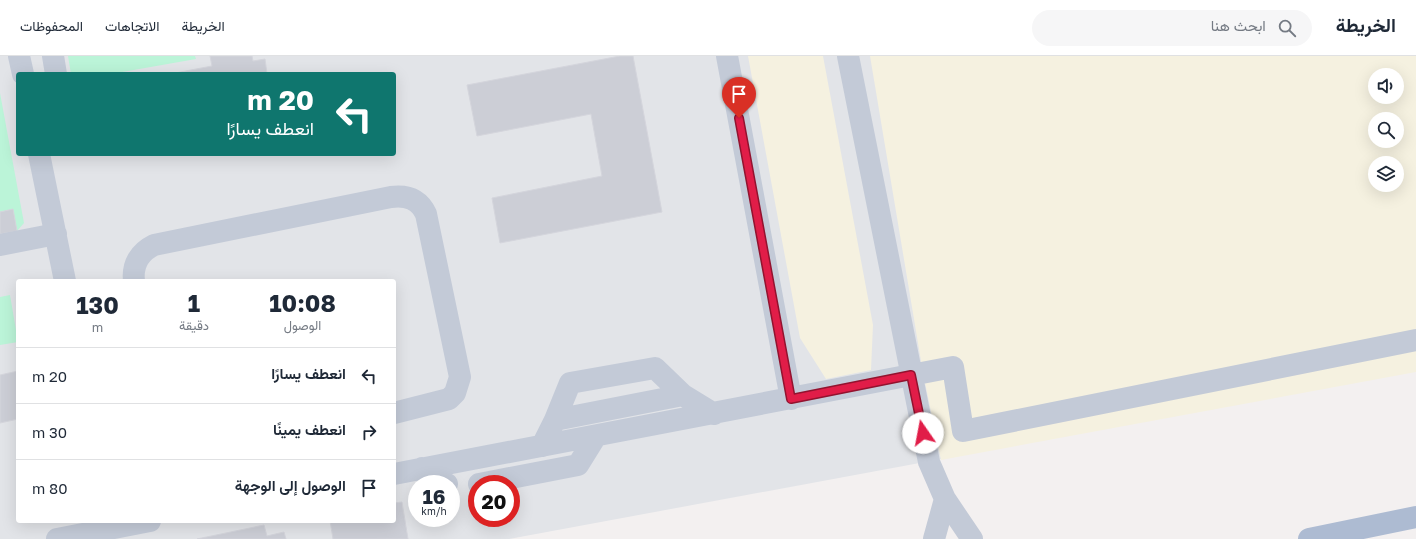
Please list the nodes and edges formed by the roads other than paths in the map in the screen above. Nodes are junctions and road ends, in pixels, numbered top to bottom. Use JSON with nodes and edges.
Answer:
{"nodes":[{"id":1,"x":19,"y":56,"type":"edge"},
{"id":2,"x":53,"y":56,"type":"edge"},
{"id":3,"x":727,"y":56,"type":"edge"},
{"id":4,"x":848,"y":56,"type":"edge"},
{"id":5,"x":23,"y":72,"type":"edge"},
{"id":6,"x":56,"y":72,"type":"edge"},
{"id":7,"x":39,"y":156,"type":"edge"},
{"id":8,"x":56,"y":234,"type":"junction"},
{"id":9,"x":0,"y":245,"type":"edge"},
{"id":10,"x":65,"y":279,"type":"edge"},
{"id":11,"x":134,"y":279,"type":"edge"},
{"id":12,"x":1416,"y":340,"type":"edge"},
{"id":13,"x":911,"y":375,"type":"junction"},
{"id":14,"x":683,"y":395,"type":"junction"},
{"id":15,"x":791,"y":399,"type":"junction"},
{"id":16,"x":396,"y":412,"type":"edge"},
{"id":17,"x":714,"y":414,"type":"junction"},
{"id":18,"x":555,"y":420,"type":"junction"},
{"id":19,"x":596,"y":436,"type":"junction"},
{"id":20,"x":542,"y":446,"type":"junction"},
{"id":21,"x":422,"y":468,"type":"junction"},
{"id":22,"x":396,"y":474,"type":"edge"},
{"id":23,"x":433,"y":475,"type":"edge"},
{"id":24,"x":520,"y":476,"type":"edge"},
{"id":25,"x":945,"y":499,"type":"junction"},
{"id":26,"x":1416,"y":517,"type":"edge"},
{"id":27,"x":140,"y":526,"type":"edge"},
{"id":28,"x":98,"y":530,"type":"edge"},
{"id":29,"x":57,"y":539,"type":"edge"},
{"id":30,"x":934,"y":539,"type":"edge"},
{"id":31,"x":972,"y":539,"type":"edge"},
{"id":32,"x":1309,"y":539,"type":"edge"}],
"edges":[{"from":1,"to":5,"type":"lane"},
{"from":2,"to":6,"type":"lane"},
{"from":3,"to":15,"type":"lane"},
{"from":4,"to":13,"type":"lane"},
{"from":7,"to":8,"type":"lane"},
{"from":8,"to":9,"type":"lane"},
{"from":8,"to":10,"type":"lane"},
{"from":11,"to":16,"type":"lane"},
{"from":12,"to":13,"type":"lane"},
{"from":13,"to":15,"type":"lane"},
{"from":13,"to":25,"type":"lane"},
{"from":14,"to":17,"type":"lane"},
{"from":14,"to":18,"type":"lane"},
{"from":14,"to":18,"type":"lane"},
{"from":15,"to":17,"type":"lane"},
{"from":17,"to":19,"type":"lane"},
{"from":18,"to":20,"type":"lane"},
{"from":19,"to":20,"type":"lane"},
{"from":19,"to":24,"type":"lane"},
{"from":20,"to":21,"type":"lane"},
{"from":21,"to":22,"type":"lane"},
{"from":21,"to":23,"type":"lane"},
{"from":25,"to":30,"type":"lane"},
{"from":25,"to":31,"type":"lane"},
{"from":26,"to":32,"type":"main road"},
{"from":27,"to":28,"type":"lane"},
{"from":28,"to":29,"type":"lane"}]}
